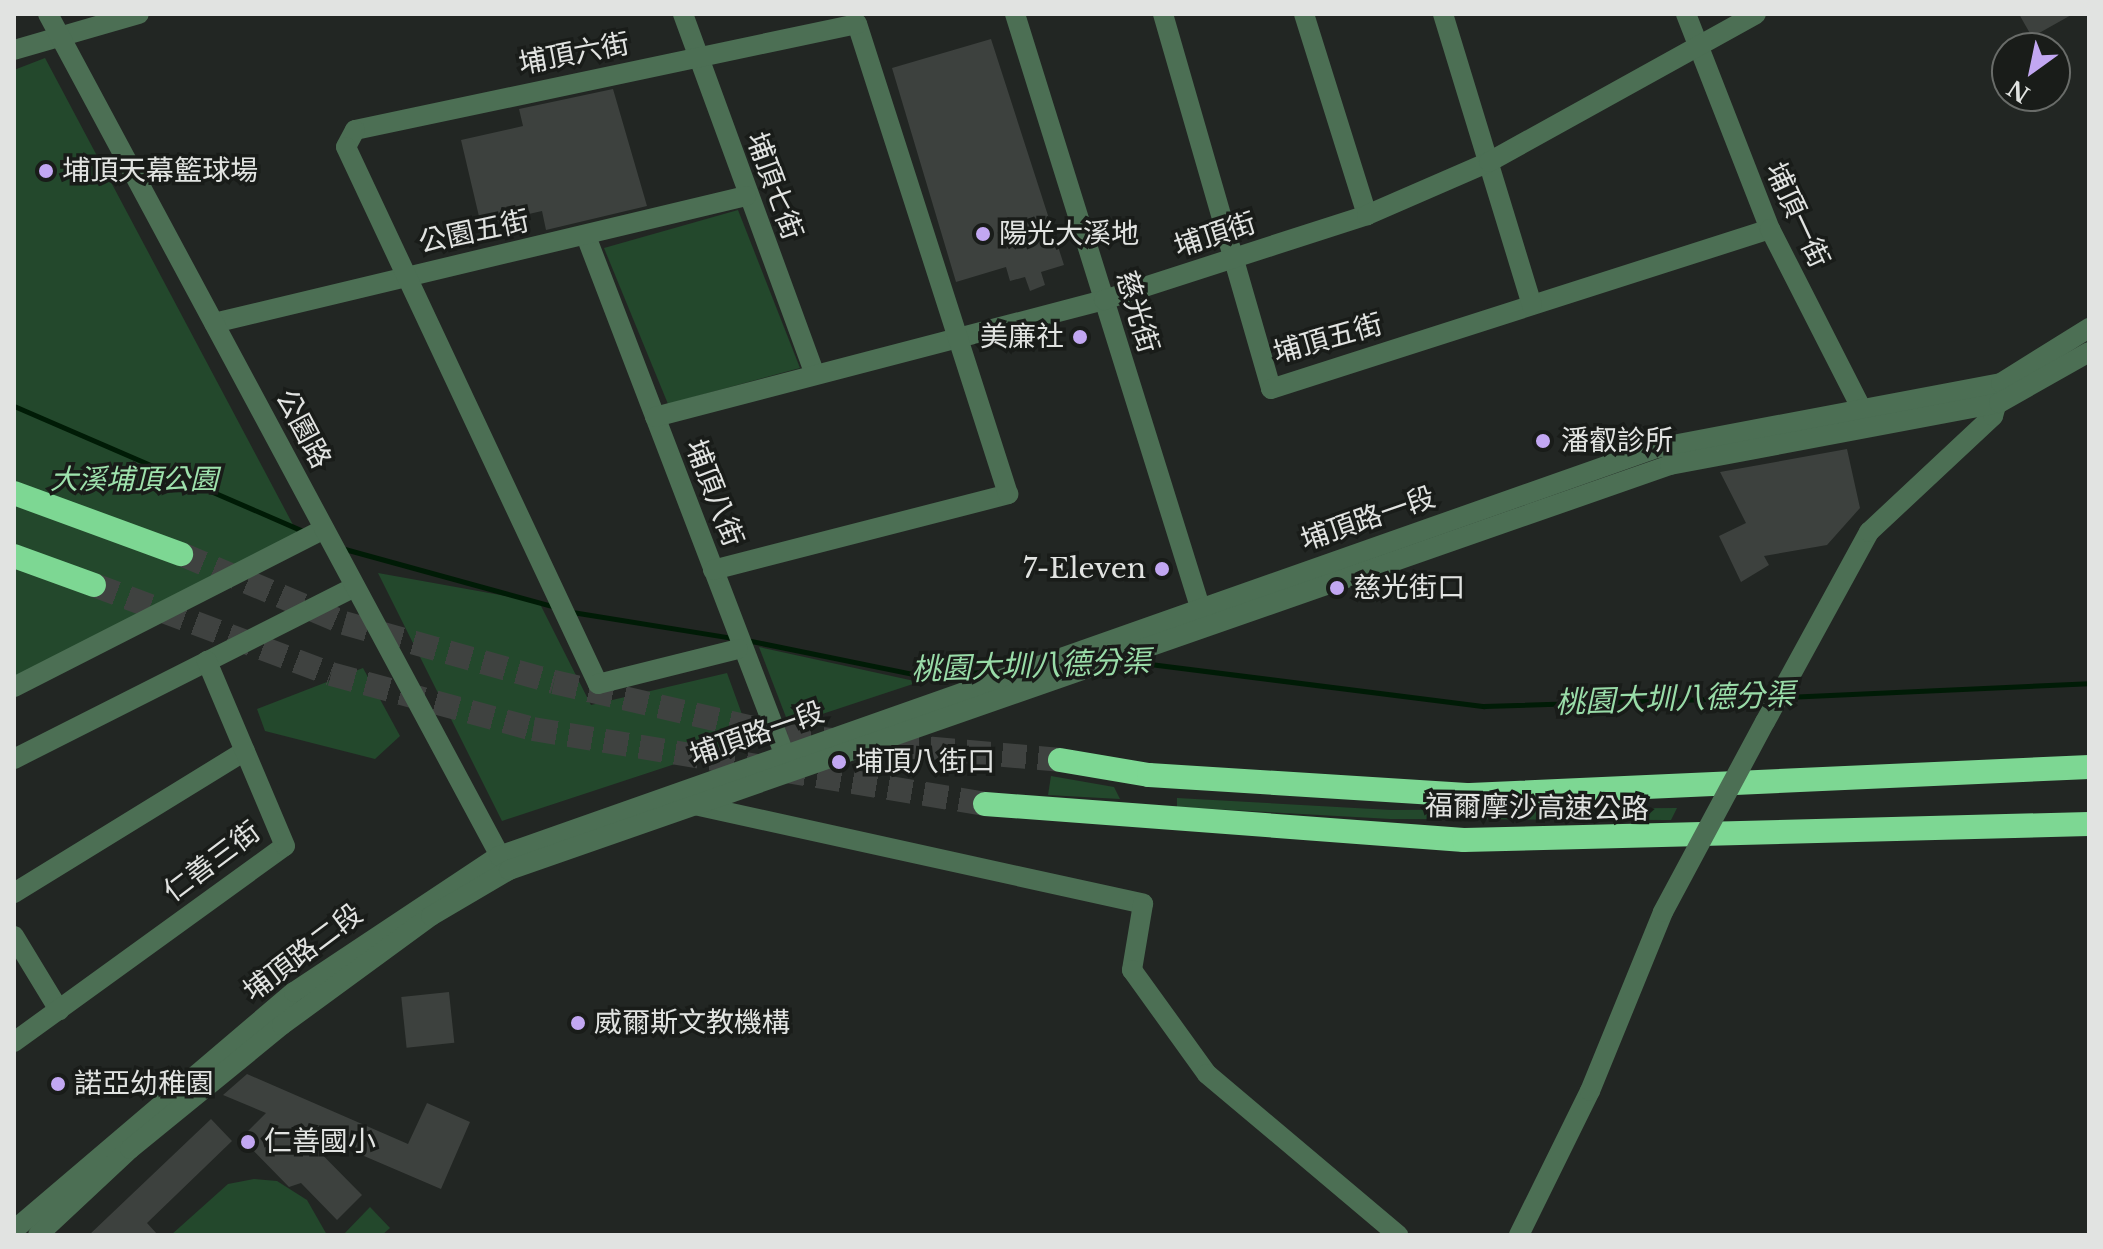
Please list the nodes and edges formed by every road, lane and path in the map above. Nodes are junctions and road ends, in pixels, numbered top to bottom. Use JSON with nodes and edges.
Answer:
{"nodes":[{"id":1,"x":48,"y":14,"type":"edge"},
{"id":2,"x":139,"y":14,"type":"edge"},
{"id":3,"x":683,"y":14,"type":"edge"},
{"id":4,"x":1015,"y":14,"type":"edge"},
{"id":5,"x":1163,"y":14,"type":"edge"},
{"id":6,"x":1304,"y":14,"type":"edge"},
{"id":7,"x":1443,"y":14,"type":"edge"},
{"id":8,"x":1686,"y":14,"type":"edge"},
{"id":9,"x":1756,"y":14,"type":"edge"},
{"id":10,"x":60,"y":33,"type":"junction"},
{"id":11,"x":14,"y":50,"type":"edge"},
{"id":12,"x":1696,"y":52,"type":"junction"},
{"id":13,"x":700,"y":58,"type":"junction"},
{"id":14,"x":1489,"y":162,"type":"junction"},
{"id":15,"x":746,"y":196,"type":"junction"},
{"id":16,"x":1367,"y":215,"type":"junction"},
{"id":17,"x":1770,"y":229,"type":"junction"},
{"id":18,"x":586,"y":236,"type":"junction"},
{"id":19,"x":1233,"y":259,"type":"junction"},
{"id":20,"x":404,"y":276,"type":"junction"},
{"id":21,"x":1104,"y":300,"type":"junction"},
{"id":22,"x":1532,"y":305,"type":"junction"},
{"id":23,"x":214,"y":323,"type":"junction"},
{"id":24,"x":2089,"y":328,"type":"edge"},
{"id":25,"x":959,"y":337,"type":"junction"},
{"id":26,"x":2089,"y":352,"type":"edge"},
{"id":27,"x":815,"y":375,"type":"junction"},
{"id":28,"x":2000,"y":393,"type":"junction"},
{"id":29,"x":655,"y":417,"type":"junction"},
{"id":30,"x":1869,"y":423,"type":"junction"},
{"id":31,"x":14,"y":493,"type":"edge"},
{"id":32,"x":324,"y":529,"type":"junction"},
{"id":33,"x":181,"y":554,"type":"tunnel mouth"},
{"id":34,"x":14,"y":556,"type":"edge"},
{"id":35,"x":713,"y":570,"type":"junction"},
{"id":36,"x":94,"y":585,"type":"tunnel mouth"},
{"id":37,"x":355,"y":587,"type":"junction"},
{"id":38,"x":1203,"y":617,"type":"junction"},
{"id":39,"x":738,"y":649,"type":"junction"},
{"id":40,"x":207,"y":661,"type":"junction"},
{"id":41,"x":14,"y":687,"type":"edge"},
{"id":42,"x":245,"y":751,"type":"junction"},
{"id":43,"x":14,"y":759,"type":"edge"},
{"id":44,"x":1060,"y":760,"type":"tunnel mouth"},
{"id":45,"x":787,"y":762,"type":"junction"},
{"id":46,"x":2089,"y":767,"type":"edge"},
{"id":47,"x":1149,"y":775,"type":"junction"},
{"id":48,"x":670,"y":794,"type":"joint"},
{"id":49,"x":690,"y":804,"type":"junction"},
{"id":50,"x":985,"y":804,"type":"tunnel mouth"},
{"id":51,"x":1150,"y":816,"type":"junction"},
{"id":52,"x":2089,"y":824,"type":"edge"},
{"id":53,"x":504,"y":863,"type":"junction"},
{"id":54,"x":14,"y":893,"type":"edge"},
{"id":55,"x":14,"y":936,"type":"edge"},
{"id":56,"x":59,"y":1010,"type":"junction"},
{"id":57,"x":14,"y":1042,"type":"edge"},
{"id":58,"x":14,"y":1230,"type":"edge"},
{"id":59,"x":38,"y":1235,"type":"edge"},
{"id":60,"x":1398,"y":1235,"type":"edge"},
{"id":61,"x":1519,"y":1235,"type":"edge"}],
"edges":[{"from":1,"to":10,"type":"street","name":"公園路"},
{"from":2,"to":10,"type":"street"},
{"from":3,"to":13,"type":"street","name":"埔頂七街"},
{"from":4,"to":21,"type":"street","name":"慈光街"},
{"from":5,"to":19,"type":"street","name":"埔頂五街"},
{"from":6,"to":16,"type":"street"},
{"from":7,"to":14,"type":"street"},
{"from":8,"to":12,"type":"street","name":"埔頂一街"},
{"from":9,"to":12,"type":"street","name":"埔頂街"},
{"from":10,"to":11,"type":"street"},
{"from":10,"to":23,"type":"street","name":"公園路"},
{"from":12,"to":14,"type":"street","name":"埔頂街"},
{"from":12,"to":17,"type":"street","name":"埔頂一街"},
{"from":13,"to":15,"type":"street","name":"埔頂七街"},
{"from":13,"to":20,"type":"street","name":"埔頂六街"},
{"from":13,"to":25,"type":"street","name":"埔頂六街"},
{"from":14,"to":16,"type":"street","name":"埔頂街"},
{"from":14,"to":22,"type":"street"},
{"from":15,"to":18,"type":"street","name":"公園五街"},
{"from":15,"to":27,"type":"street","name":"埔頂七街"},
{"from":16,"to":19,"type":"street","name":"埔頂街"},
{"from":17,"to":22,"type":"street","name":"埔頂五街"},
{"from":17,"to":30,"type":"street","name":"埔頂一街"},
{"from":18,"to":20,"type":"street","name":"公園五街"},
{"from":18,"to":29,"type":"street","name":"埔頂八街"},
{"from":19,"to":21,"type":"street","name":"埔頂街"},
{"from":19,"to":22,"type":"street","name":"埔頂五街"},
{"from":20,"to":23,"type":"street","name":"公園五街"},
{"from":20,"to":39,"type":"street","name":"埔頂六街"},
{"from":21,"to":25,"type":"street","name":"埔頂街"},
{"from":21,"to":38,"type":"street","name":"慈光街"},
{"from":23,"to":32,"type":"street","name":"公園路"},
{"from":24,"to":28,"type":"street","name":"埔頂路一段"},
{"from":25,"to":27,"type":"street","name":"埔頂街"},
{"from":25,"to":35,"type":"street","name":"埔頂六街"},
{"from":26,"to":28,"type":"street","name":"埔頂路一段"},
{"from":27,"to":29,"type":"street","name":"埔頂街"},
{"from":28,"to":30,"type":"street","name":"埔頂路一段"},
{"from":28,"to":61,"type":"street","bridge":true},
{"from":29,"to":35,"type":"street","name":"埔頂八街"},
{"from":30,"to":38,"type":"street","name":"埔頂路一段"},
{"from":31,"to":33,"type":"highway"},
{"from":32,"to":37,"type":"street","name":"公園路"},
{"from":32,"to":41,"type":"street"},
{"from":34,"to":36,"type":"highway"},
{"from":35,"to":39,"type":"street","name":"埔頂八街"},
{"from":37,"to":40,"type":"street"},
{"from":37,"to":53,"type":"street","name":"公園路"},
{"from":38,"to":45,"type":"street","name":"埔頂路一段"},
{"from":39,"to":45,"type":"street","name":"埔頂八街"},
{"from":40,"to":42,"type":"street","name":"仁善三街"},
{"from":40,"to":43,"type":"street"},
{"from":42,"to":54,"type":"street"},
{"from":42,"to":56,"type":"street","name":"仁善三街"},
{"from":44,"to":47,"type":"highway","name":"福爾摩沙高速公路"},
{"from":45,"to":48,"type":"street","name":"埔頂路一段"},
{"from":45,"to":49,"type":"street","name":"埔頂路一段"},
{"from":46,"to":47,"type":"highway","name":"福爾摩沙高速公路"},
{"from":47,"to":51,"type":"highway"},
{"from":48,"to":53,"type":"street","name":"埔頂路二段"},
{"from":49,"to":53,"type":"street","name":"埔頂路二段"},
{"from":49,"to":60,"type":"street"},
{"from":50,"to":51,"type":"highway","name":"福爾摩沙高速公路"},
{"from":51,"to":52,"type":"highway","name":"福爾摩沙高速公路"},
{"from":53,"to":58,"type":"street","name":"埔頂路二段"},
{"from":53,"to":59,"type":"street","name":"埔頂路二段"},
{"from":55,"to":56,"type":"street"},
{"from":56,"to":57,"type":"street","name":"仁善三街"}]}
